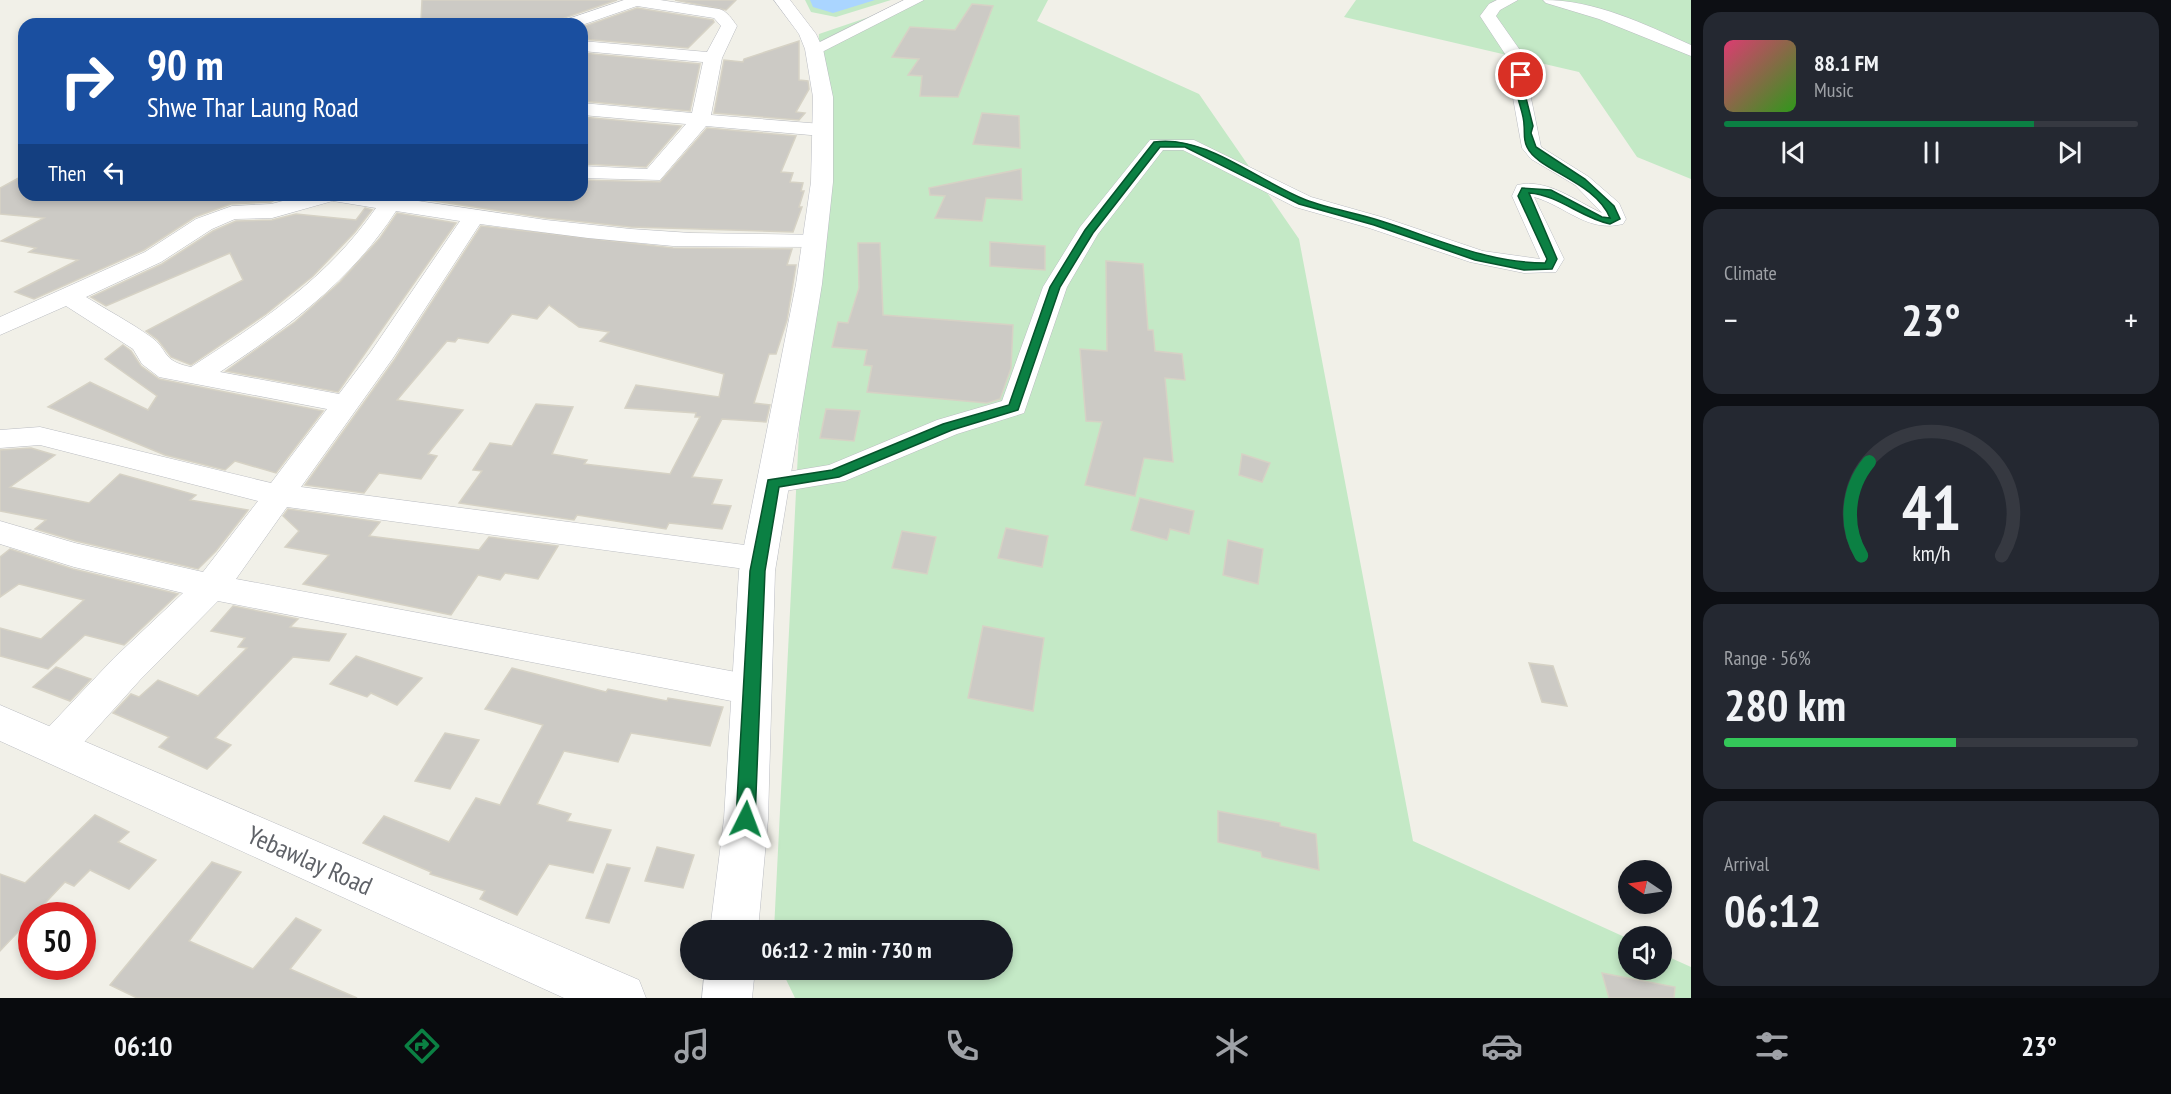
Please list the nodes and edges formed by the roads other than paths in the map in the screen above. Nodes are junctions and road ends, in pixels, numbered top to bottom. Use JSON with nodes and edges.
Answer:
{"nodes":[{"id":1,"x":638,"y":0,"type":"edge"},
{"id":2,"x":782,"y":0,"type":"edge"},
{"id":3,"x":916,"y":0,"type":"edge"},
{"id":4,"x":1510,"y":0,"type":"edge"},
{"id":5,"x":1551,"y":0,"type":"edge"},
{"id":6,"x":586,"y":18,"type":"edge"},
{"id":7,"x":588,"y":47,"type":"edge"},
{"id":8,"x":814,"y":49,"type":"junction"},
{"id":9,"x":1691,"y":51,"type":"edge"},
{"id":10,"x":713,"y":58,"type":"junction"},
{"id":11,"x":588,"y":110,"type":"edge"},
{"id":12,"x":700,"y":120,"type":"junction"},
{"id":13,"x":822,"y":130,"type":"junction"},
{"id":14,"x":588,"y":172,"type":"edge"},
{"id":15,"x":308,"y":201,"type":"edge"},
{"id":16,"x":376,"y":201,"type":"edge"},
{"id":17,"x":390,"y":203,"type":"junction"},
{"id":18,"x":474,"y":216,"type":"junction"},
{"id":19,"x":814,"y":240,"type":"junction"},
{"id":20,"x":67,"y":296,"type":"junction"},
{"id":21,"x":0,"y":327,"type":"edge"},
{"id":22,"x":195,"y":376,"type":"junction"},
{"id":23,"x":347,"y":404,"type":"junction"},
{"id":24,"x":0,"y":439,"type":"edge"},
{"id":25,"x":773,"y":483,"type":"junction"},
{"id":26,"x":278,"y":495,"type":"junction"},
{"id":27,"x":0,"y":532,"type":"edge"},
{"id":28,"x":760,"y":559,"type":"junction"},
{"id":29,"x":211,"y":586,"type":"junction"},
{"id":30,"x":752,"y":690,"type":"junction"},
{"id":31,"x":0,"y":722,"type":"edge"},
{"id":32,"x":55,"y":747,"type":"junction"},
{"id":33,"x":735,"y":920,"type":"edge"},
{"id":34,"x":729,"y":980,"type":"edge"},
{"id":35,"x":621,"y":998,"type":"edge"},
{"id":36,"x":727,"y":998,"type":"edge"}],
"edges":[{"from":1,"to":6,"type":"street"},
{"from":1,"to":10,"type":"street"},
{"from":2,"to":8,"type":"main road"},
{"from":3,"to":8,"type":"street"},
{"from":4,"to":25,"type":"street"},
{"from":5,"to":9,"type":"street"},
{"from":7,"to":10,"type":"street"},
{"from":8,"to":13,"type":"main road"},
{"from":10,"to":12,"type":"street"},
{"from":11,"to":12,"type":"street"},
{"from":12,"to":13,"type":"street"},
{"from":12,"to":14,"type":"street"},
{"from":13,"to":19,"type":"main road"},
{"from":15,"to":20,"type":"street"},
{"from":16,"to":17,"type":"street"},
{"from":17,"to":18,"type":"street"},
{"from":17,"to":22,"type":"street"},
{"from":18,"to":19,"type":"street"},
{"from":18,"to":23,"type":"street"},
{"from":19,"to":25,"type":"main road"},
{"from":20,"to":21,"type":"street"},
{"from":20,"to":22,"type":"street"},
{"from":22,"to":23,"type":"street"},
{"from":23,"to":26,"type":"street"},
{"from":24,"to":26,"type":"street"},
{"from":25,"to":28,"type":"main road"},
{"from":26,"to":28,"type":"street"},
{"from":26,"to":29,"type":"street"},
{"from":27,"to":29,"type":"street"},
{"from":28,"to":30,"type":"main road"},
{"from":29,"to":30,"type":"street"},
{"from":29,"to":32,"type":"street"},
{"from":30,"to":33,"type":"main road"},
{"from":31,"to":32,"type":"main road","name":"Yebawlay Road"},
{"from":32,"to":35,"type":"main road","name":"Yebawlay Road"},
{"from":34,"to":36,"type":"main road"}]}
